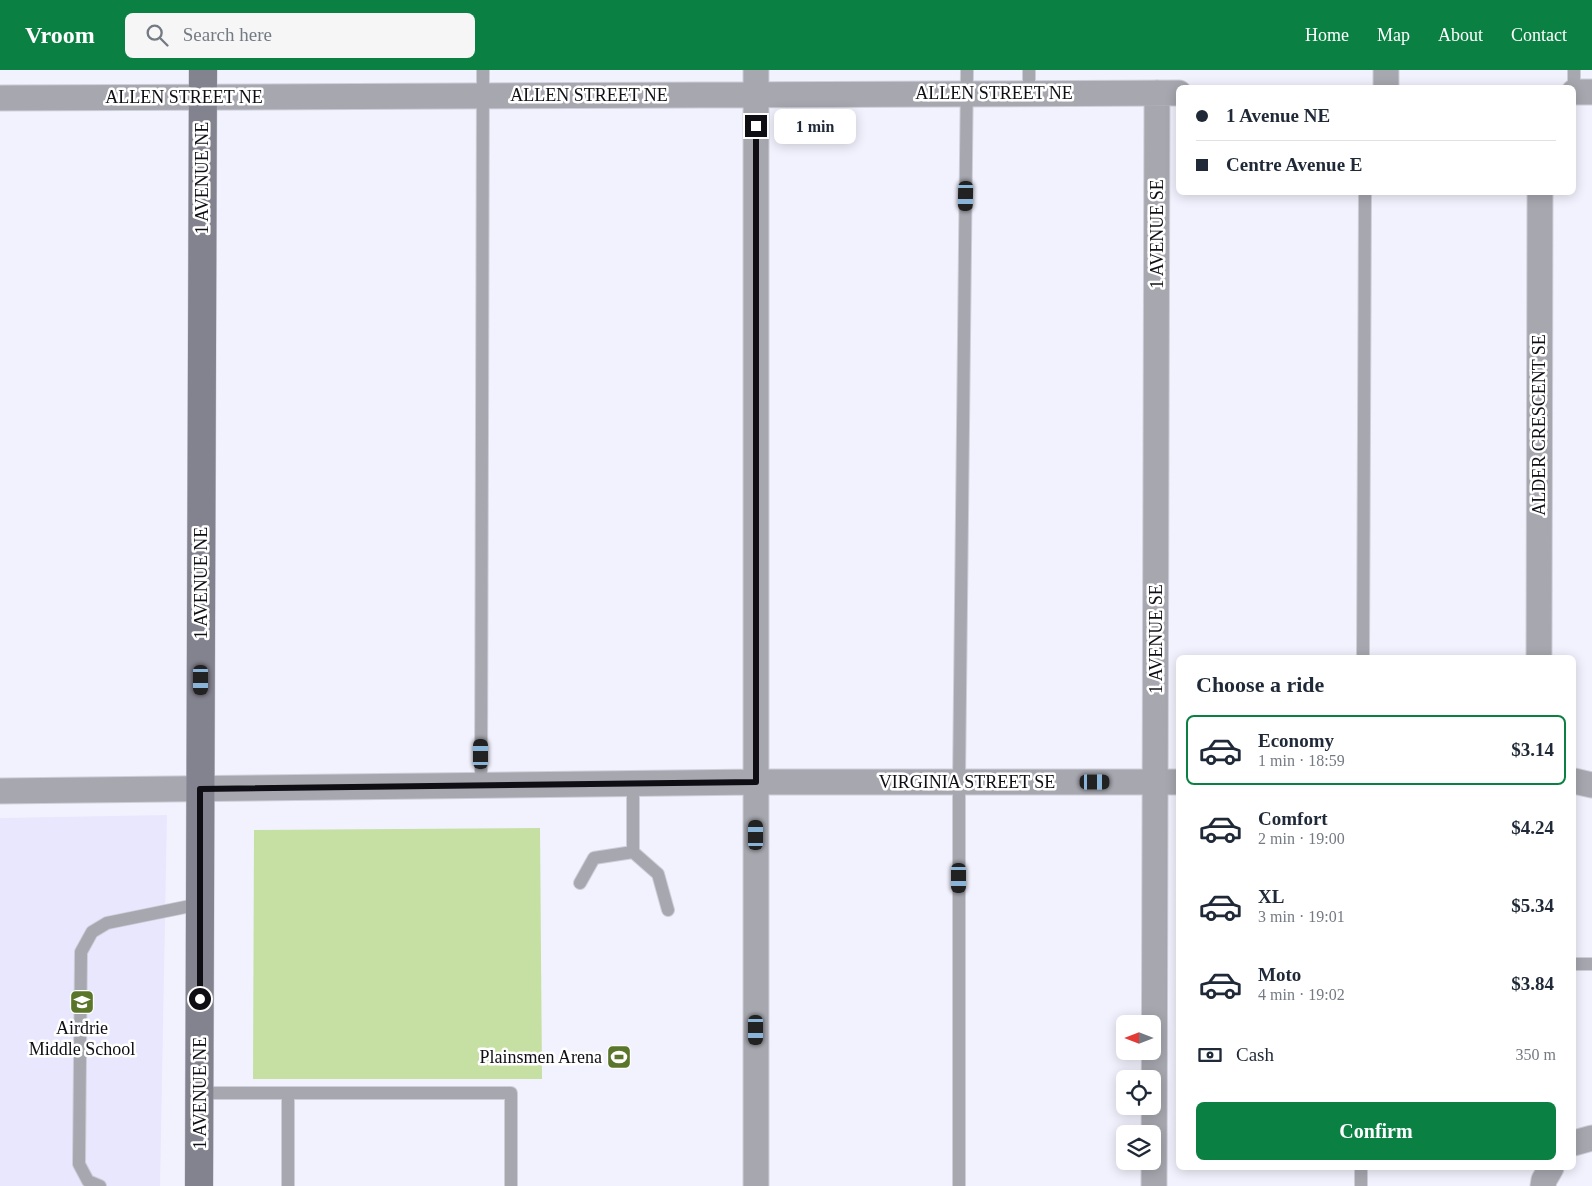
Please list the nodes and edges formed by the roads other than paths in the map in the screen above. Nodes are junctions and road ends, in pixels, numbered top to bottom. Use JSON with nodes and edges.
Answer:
{"nodes":[{"id":1,"x":203,"y":70,"type":"edge"},
{"id":2,"x":483,"y":70,"type":"edge"},
{"id":3,"x":1386,"y":70,"type":"edge"},
{"id":4,"x":1574,"y":70,"type":"edge"},
{"id":5,"x":756,"y":82,"type":"edge"},
{"id":6,"x":967,"y":82,"type":"edge"},
{"id":7,"x":1029,"y":82,"type":"edge"},
{"id":8,"x":1386,"y":85,"type":"edge"},
{"id":9,"x":1574,"y":85,"type":"edge"},
{"id":10,"x":1576,"y":92,"type":"edge"},
{"id":11,"x":1592,"y":92,"type":"edge"},
{"id":12,"x":1168,"y":93,"type":"edge"},
{"id":13,"x":483,"y":96,"type":"junction"},
{"id":14,"x":203,"y":97,"type":"junction"},
{"id":15,"x":0,"y":98,"type":"edge"},
{"id":16,"x":1365,"y":195,"type":"edge"},
{"id":17,"x":1540,"y":195,"type":"edge"},
{"id":18,"x":1363,"y":655,"type":"edge"},
{"id":19,"x":1539,"y":655,"type":"edge"},
{"id":20,"x":1576,"y":781,"type":"edge"},
{"id":21,"x":756,"y":782,"type":"junction"},
{"id":22,"x":959,"y":782,"type":"junction"},
{"id":23,"x":1167,"y":782,"type":"edge"},
{"id":24,"x":633,"y":783,"type":"junction"},
{"id":25,"x":481,"y":785,"type":"junction"},
{"id":26,"x":1592,"y":785,"type":"edge"},
{"id":27,"x":200,"y":789,"type":"junction"},
{"id":28,"x":0,"y":791,"type":"edge"},
{"id":29,"x":633,"y":852,"type":"junction"},
{"id":30,"x":580,"y":882,"type":"dead end"},
{"id":31,"x":200,"y":904,"type":"junction"},
{"id":32,"x":668,"y":910,"type":"dead end"},
{"id":33,"x":1576,"y":964,"type":"edge"},
{"id":34,"x":1592,"y":964,"type":"edge"},
{"id":35,"x":200,"y":1093,"type":"junction"},
{"id":36,"x":288,"y":1094,"type":"junction"},
{"id":37,"x":1592,"y":1138,"type":"edge"},
{"id":38,"x":1576,"y":1142,"type":"edge"},
{"id":39,"x":1361,"y":1170,"type":"edge"},
{"id":40,"x":1550,"y":1170,"type":"edge"},
{"id":41,"x":100,"y":1186,"type":"edge"},
{"id":42,"x":199,"y":1186,"type":"edge"},
{"id":43,"x":288,"y":1186,"type":"edge"},
{"id":44,"x":512,"y":1186,"type":"edge"},
{"id":45,"x":756,"y":1186,"type":"edge"},
{"id":46,"x":959,"y":1186,"type":"edge"},
{"id":47,"x":1154,"y":1186,"type":"edge"},
{"id":48,"x":1361,"y":1186,"type":"edge"},
{"id":49,"x":1543,"y":1186,"type":"edge"}],
"edges":[{"from":1,"to":14,"type":"street","name":"1 AVENUE NE"},
{"from":2,"to":13,"type":"lane"},
{"from":3,"to":8,"type":"street"},
{"from":4,"to":9,"type":"lane"},
{"from":5,"to":6,"type":"street","name":"ALLEN STREET NE"},
{"from":5,"to":13,"type":"street","name":"ALLEN STREET NE"},
{"from":5,"to":21,"type":"street"},
{"from":6,"to":7,"type":"street","name":"ALLEN STREET NE"},
{"from":6,"to":22,"type":"lane"},
{"from":7,"to":12,"type":"street","name":"ALLEN STREET NE"},
{"from":10,"to":11,"type":"street"},
{"from":12,"to":23,"type":"street","name":"1 AVENUE SE"},
{"from":13,"to":14,"type":"street","name":"ALLEN STREET NE"},
{"from":13,"to":25,"type":"lane"},
{"from":14,"to":15,"type":"street","name":"ALLEN STREET NE"},
{"from":14,"to":27,"type":"street","name":"1 AVENUE NE"},
{"from":16,"to":18,"type":"lane"},
{"from":17,"to":19,"type":"street","name":"ALDER CRESCENT SE"},
{"from":20,"to":26,"type":"street"},
{"from":21,"to":22,"type":"street","name":"VIRGINIA STREET SE"},
{"from":21,"to":24,"type":"street","name":"VIRGINIA STREET SE"},
{"from":21,"to":45,"type":"street"},
{"from":22,"to":23,"type":"street","name":"VIRGINIA STREET SE"},
{"from":22,"to":46,"type":"lane"},
{"from":23,"to":47,"type":"street","name":"1 AVENUE SE"},
{"from":24,"to":25,"type":"street","name":"VIRGINIA STREET SE"},
{"from":24,"to":29,"type":"lane"},
{"from":25,"to":27,"type":"street","name":"VIRGINIA STREET SE"},
{"from":27,"to":28,"type":"street","name":"VIRGINIA STREET SE"},
{"from":27,"to":31,"type":"street","name":"1 AVENUE NE"},
{"from":29,"to":30,"type":"lane"},
{"from":29,"to":32,"type":"lane"},
{"from":31,"to":35,"type":"street","name":"1 AVENUE NE"},
{"from":31,"to":41,"type":"lane"},
{"from":33,"to":34,"type":"lane"},
{"from":35,"to":36,"type":"lane"},
{"from":35,"to":42,"type":"street","name":"1 AVENUE NE"},
{"from":36,"to":43,"type":"lane"},
{"from":36,"to":44,"type":"lane"},
{"from":37,"to":38,"type":"street"},
{"from":39,"to":48,"type":"lane"},
{"from":40,"to":49,"type":"street"}]}
